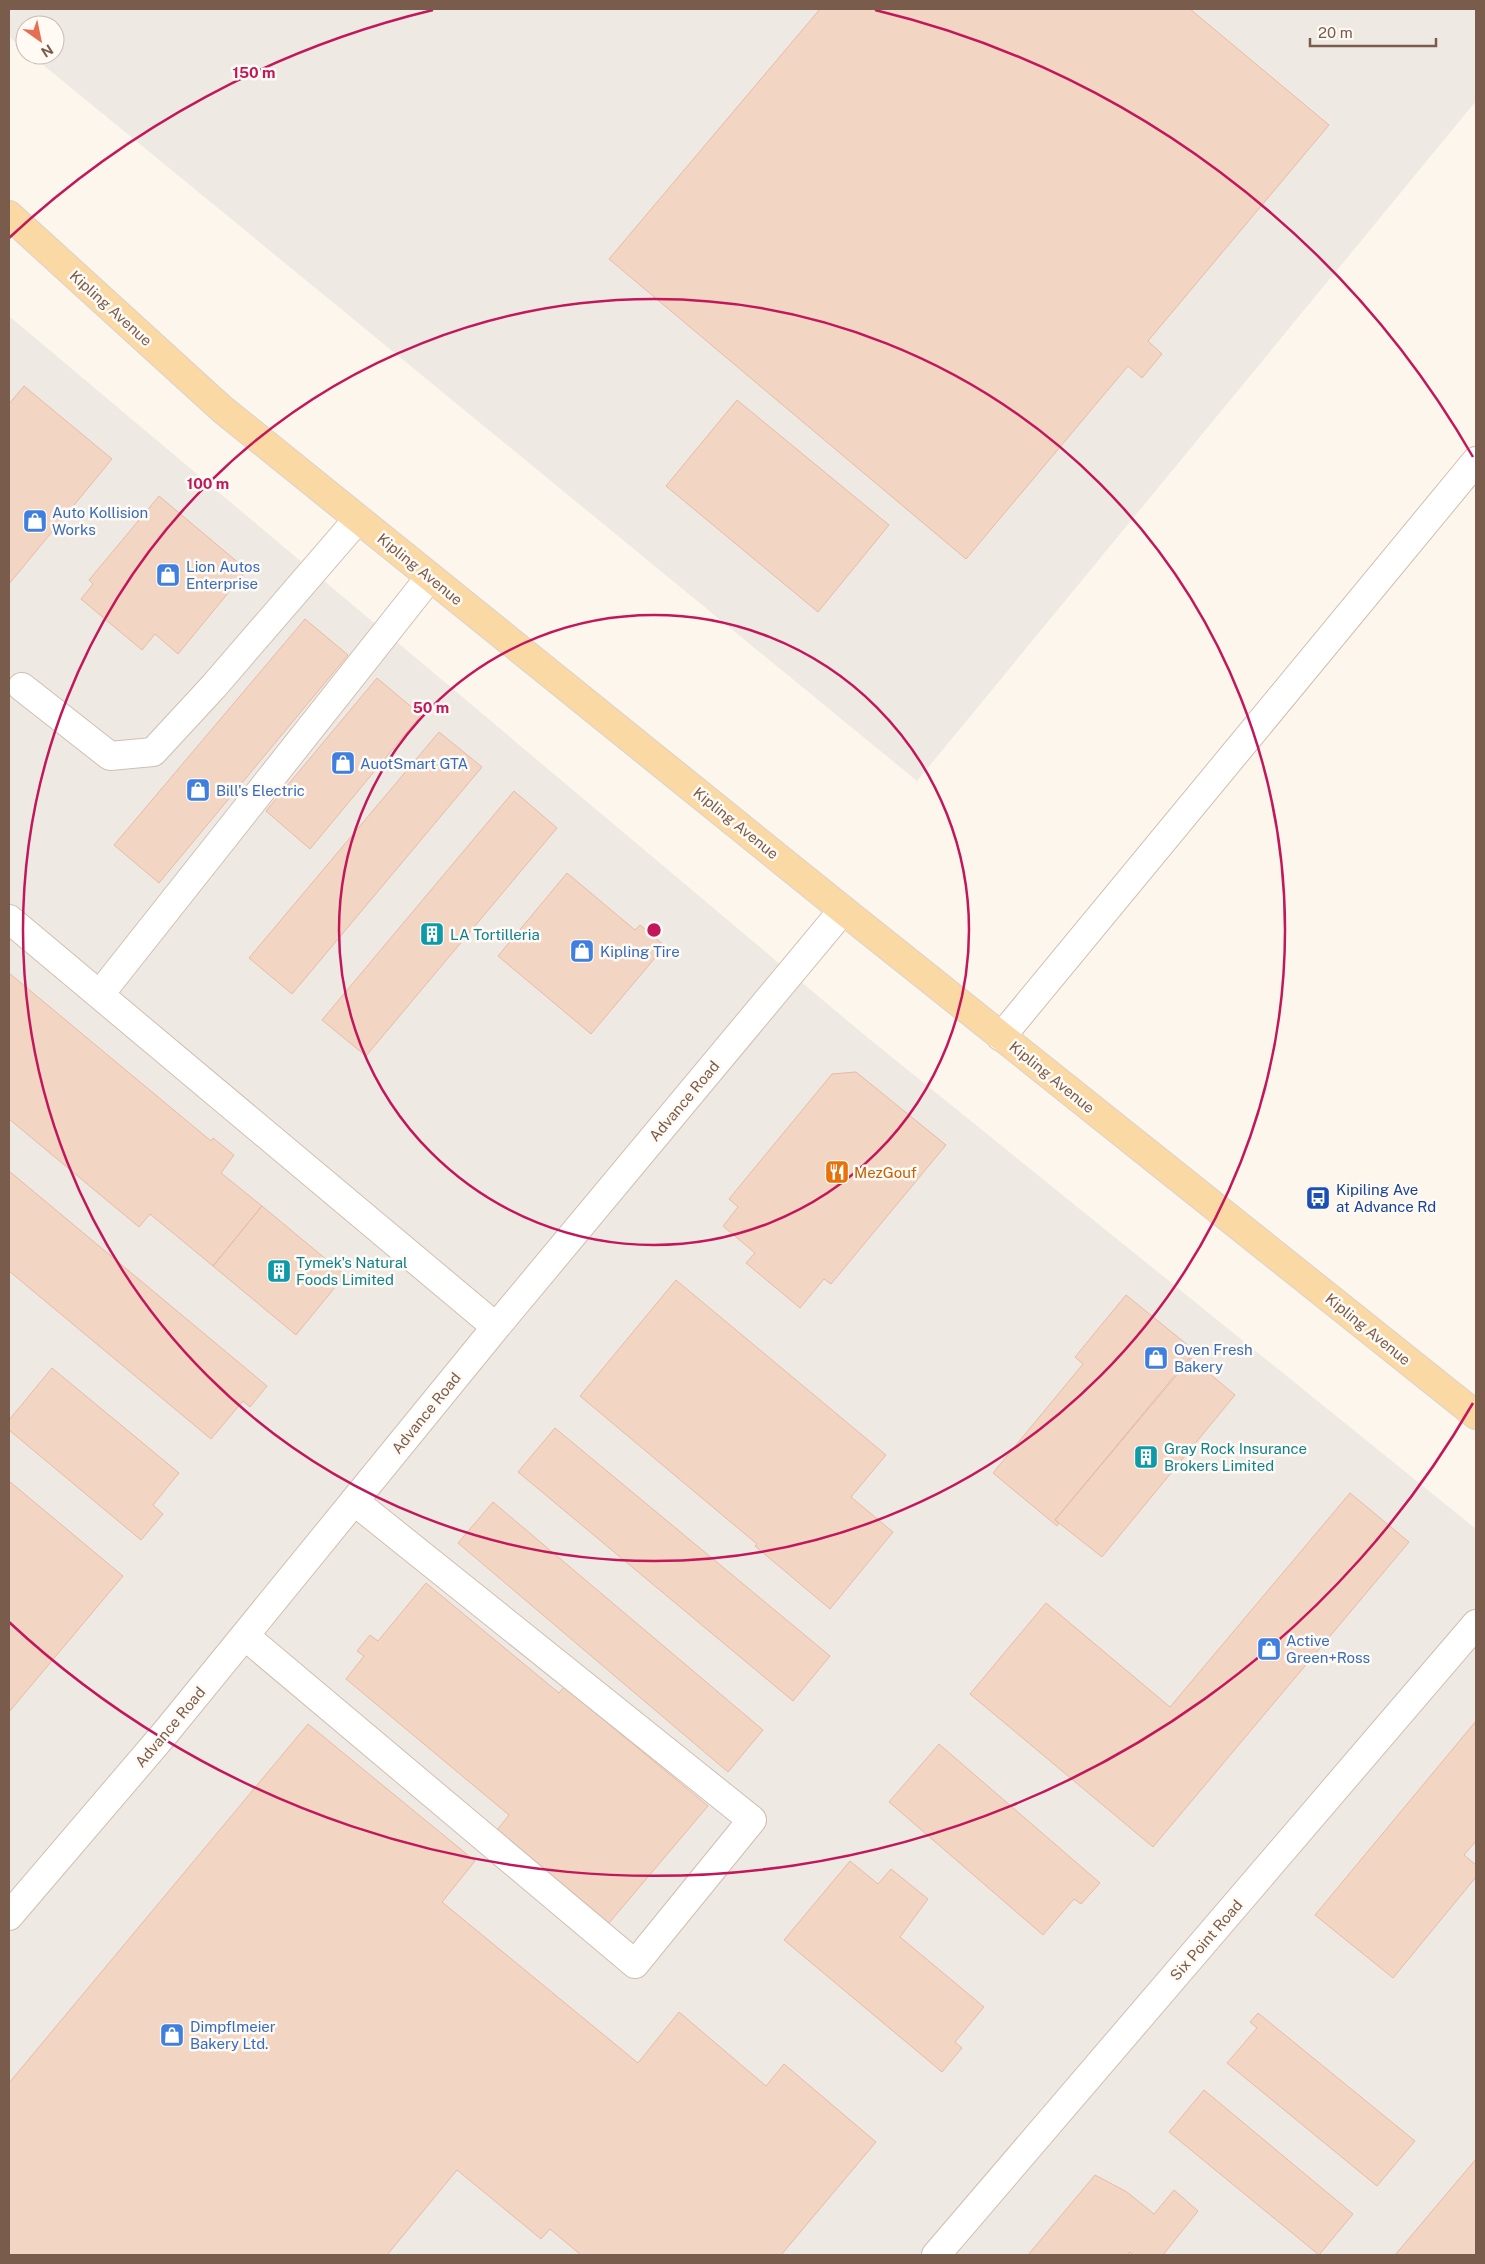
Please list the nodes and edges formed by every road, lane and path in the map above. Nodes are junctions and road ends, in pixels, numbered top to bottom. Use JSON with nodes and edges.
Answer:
{"nodes":[{"id":1,"x":9,"y":215,"type":"edge"},
{"id":2,"x":1476,"y":461,"type":"edge"},
{"id":3,"x":358,"y":519,"type":"junction"},
{"id":4,"x":430,"y":577,"type":"junction"},
{"id":5,"x":22,"y":687,"type":"dead end"},
{"id":6,"x":843,"y":910,"type":"junction"},
{"id":7,"x":9,"y":919,"type":"edge"},
{"id":8,"x":100,"y":994,"type":"junction"},
{"id":9,"x":1001,"y":1037,"type":"junction"},
{"id":10,"x":496,"y":1327,"type":"junction"},
{"id":11,"x":1476,"y":1415,"type":"edge"},
{"id":12,"x":354,"y":1501,"type":"junction"},
{"id":13,"x":1476,"y":1624,"type":"edge"},
{"id":14,"x":245,"y":1636,"type":"junction"},
{"id":15,"x":9,"y":1916,"type":"edge"},
{"id":16,"x":936,"y":2255,"type":"edge"}],
"edges":[{"from":1,"to":3,"type":"main road","name":"Kipling Avenue"},
{"from":2,"to":9,"type":"street"},
{"from":3,"to":4,"type":"main road","name":"Kipling Avenue"},
{"from":3,"to":5,"type":"street"},
{"from":4,"to":6,"type":"main road","name":"Kipling Avenue"},
{"from":4,"to":8,"type":"street"},
{"from":6,"to":9,"type":"main road","name":"Kipling Avenue"},
{"from":6,"to":10,"type":"street","name":"Advance Road"},
{"from":7,"to":8,"type":"street"},
{"from":8,"to":10,"type":"street"},
{"from":9,"to":11,"type":"main road","name":"Kipling Avenue"},
{"from":10,"to":12,"type":"street","name":"Advance Road"},
{"from":12,"to":14,"type":"street","name":"Advance Road"},
{"from":12,"to":14,"type":"street"},
{"from":13,"to":16,"type":"street","name":"Six Point Road"},
{"from":14,"to":15,"type":"street","name":"Advance Road"}]}
